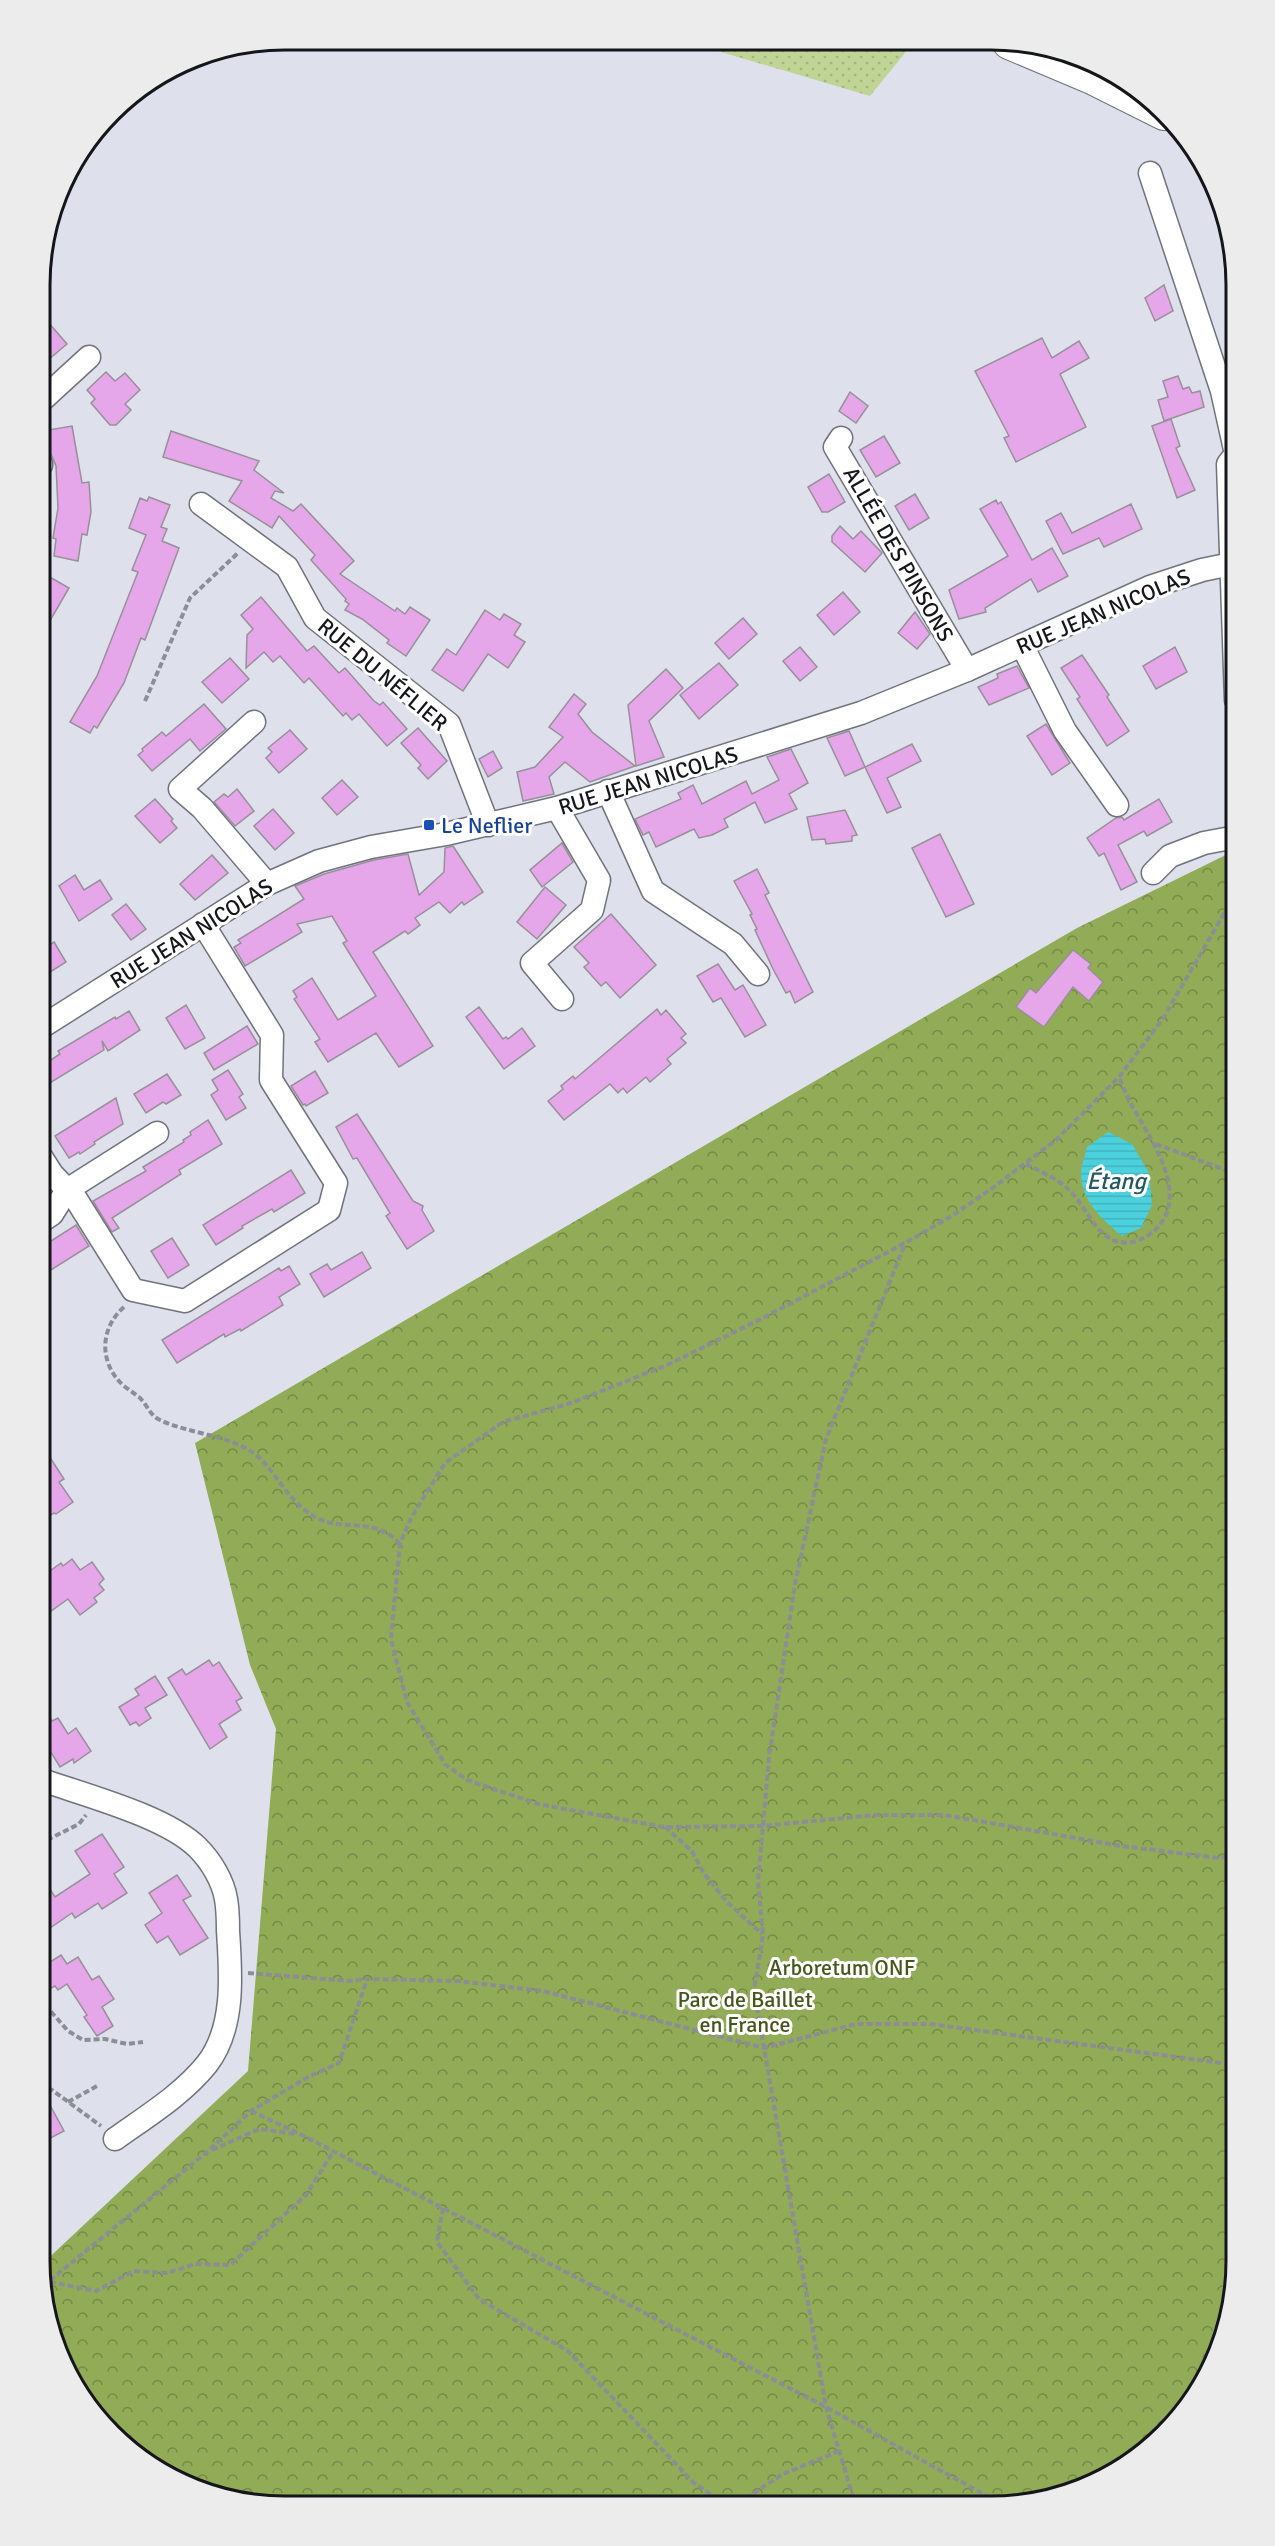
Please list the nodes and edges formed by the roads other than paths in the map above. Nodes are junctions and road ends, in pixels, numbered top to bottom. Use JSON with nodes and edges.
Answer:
{"nodes":[{"id":1,"x":1032,"y":53,"type":"edge"},
{"id":2,"x":1134,"y":99,"type":"edge"},
{"id":3,"x":1150,"y":173,"type":"dead end"},
{"id":4,"x":89,"y":357,"type":"dead end"},
{"id":5,"x":50,"y":393,"type":"edge"},
{"id":6,"x":1226,"y":409,"type":"edge"},
{"id":7,"x":841,"y":438,"type":"dead end"},
{"id":8,"x":201,"y":504,"type":"dead end"},
{"id":9,"x":1226,"y":565,"type":"edge"},
{"id":10,"x":1022,"y":645,"type":"junction"},
{"id":11,"x":967,"y":670,"type":"junction"},
{"id":12,"x":254,"y":722,"type":"dead end"},
{"id":13,"x":608,"y":791,"type":"junction"},
{"id":14,"x":1117,"y":805,"type":"dead end"},
{"id":15,"x":557,"y":808,"type":"junction"},
{"id":16,"x":488,"y":825,"type":"junction"},
{"id":17,"x":1226,"y":839,"type":"edge"},
{"id":18,"x":1153,"y":873,"type":"dead end"},
{"id":19,"x":267,"y":884,"type":"junction"},
{"id":20,"x":203,"y":924,"type":"junction"},
{"id":21,"x":758,"y":974,"type":"dead end"},
{"id":22,"x":562,"y":999,"type":"dead end"},
{"id":23,"x":50,"y":1022,"type":"edge"},
{"id":24,"x":157,"y":1133,"type":"dead end"},
{"id":25,"x":50,"y":1171,"type":"edge"},
{"id":26,"x":67,"y":1190,"type":"junction"},
{"id":27,"x":50,"y":1215,"type":"edge"},
{"id":28,"x":50,"y":1783,"type":"edge"},
{"id":29,"x":115,"y":2139,"type":"road end"}],
"edges":[{"from":1,"to":2,"type":"highway"},
{"from":3,"to":6,"type":"street"},
{"from":4,"to":5,"type":"street"},
{"from":7,"to":11,"type":"street","name":"ALLÉE DES PINSONS"},
{"from":8,"to":16,"type":"street","name":"RUE DU NÉFLIER"},
{"from":9,"to":10,"type":"street","name":"RUE JEAN NICOLAS"},
{"from":10,"to":11,"type":"street","name":"RUE JEAN NICOLAS"},
{"from":10,"to":14,"type":"street"},
{"from":11,"to":13,"type":"street","name":"RUE JEAN NICOLAS"},
{"from":12,"to":19,"type":"street"},
{"from":13,"to":15,"type":"street","name":"RUE JEAN NICOLAS"},
{"from":13,"to":21,"type":"street"},
{"from":15,"to":16,"type":"street","name":"RUE JEAN NICOLAS"},
{"from":15,"to":22,"type":"street"},
{"from":16,"to":19,"type":"street","name":"RUE JEAN NICOLAS"},
{"from":17,"to":18,"type":"street"},
{"from":19,"to":20,"type":"street","name":"RUE JEAN NICOLAS"},
{"from":20,"to":23,"type":"street","name":"RUE JEAN NICOLAS"},
{"from":20,"to":26,"type":"street"},
{"from":24,"to":26,"type":"street"},
{"from":25,"to":26,"type":"street"},
{"from":26,"to":27,"type":"street"},
{"from":28,"to":29,"type":"street"}]}
